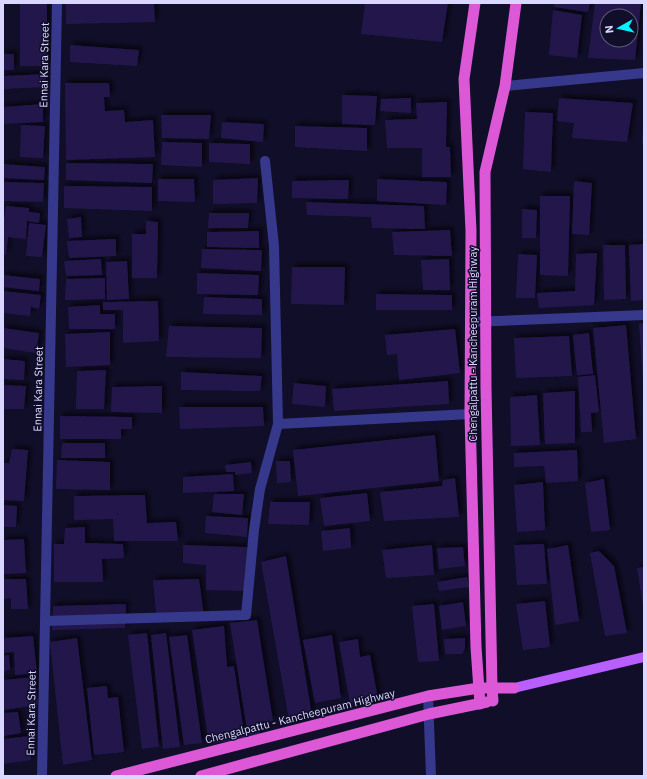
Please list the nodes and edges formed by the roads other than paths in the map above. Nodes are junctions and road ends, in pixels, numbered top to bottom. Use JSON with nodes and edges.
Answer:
{"nodes":[{"id":1,"x":57,"y":3,"type":"edge"},
{"id":2,"x":475,"y":3,"type":"edge"},
{"id":3,"x":516,"y":3,"type":"edge"},
{"id":4,"x":644,"y":73,"type":"edge"},
{"id":5,"x":505,"y":86,"type":"junction"},
{"id":6,"x":265,"y":161,"type":"dead end"},
{"id":7,"x":644,"y":315,"type":"edge"},
{"id":8,"x":486,"y":321,"type":"junction"},
{"id":9,"x":471,"y":322,"type":"junction"},
{"id":10,"x":470,"y":414,"type":"junction"},
{"id":11,"x":278,"y":424,"type":"junction"},
{"id":12,"x":45,"y":621,"type":"junction"},
{"id":13,"x":644,"y":657,"type":"edge"},
{"id":14,"x":479,"y":688,"type":"junction"},
{"id":15,"x":492,"y":688,"type":"junction"},
{"id":16,"x":514,"y":688,"type":"junction"},
{"id":17,"x":428,"y":696,"type":"junction"},
{"id":18,"x":494,"y":701,"type":"junction"},
{"id":19,"x":480,"y":704,"type":"junction"},
{"id":20,"x":429,"y":714,"type":"junction"},
{"id":21,"x":42,"y":776,"type":"edge"},
{"id":22,"x":116,"y":776,"type":"edge"},
{"id":23,"x":201,"y":776,"type":"edge"},
{"id":24,"x":431,"y":776,"type":"edge"}],
"edges":[{"from":1,"to":12,"type":"street","name":"Ennai Kara Street"},
{"from":2,"to":9,"type":"highway"},
{"from":3,"to":5,"type":"highway","name":"Chengalpattu - Kancheepuram Highway"},
{"from":4,"to":5,"type":"street"},
{"from":5,"to":8,"type":"highway","name":"Chengalpattu - Kancheepuram Highway"},
{"from":6,"to":11,"type":"street"},
{"from":7,"to":8,"type":"street"},
{"from":8,"to":9,"type":"street"},
{"from":8,"to":15,"type":"highway","name":"Chengalpattu - Kancheepuram Highway"},
{"from":9,"to":10,"type":"highway"},
{"from":10,"to":11,"type":"street"},
{"from":10,"to":14,"type":"highway"},
{"from":11,"to":12,"type":"street"},
{"from":12,"to":21,"type":"street","name":"Ennai Kara Street"},
{"from":13,"to":16,"type":"main road"},
{"from":14,"to":15,"type":"highway","name":"Chengalpattu - Kancheepuram Highway"},
{"from":14,"to":17,"type":"highway","name":"Chengalpattu - Kancheepuram Highway"},
{"from":14,"to":19,"type":"highway"},
{"from":15,"to":16,"type":"highway","name":"Chengalpattu - Kancheepuram Highway"},
{"from":15,"to":18,"type":"highway","name":"Chengalpattu - Kancheepuram Highway"},
{"from":16,"to":18,"type":"highway"},
{"from":17,"to":20,"type":"street"},
{"from":17,"to":22,"type":"highway","name":"Chengalpattu - Kancheepuram Highway"},
{"from":18,"to":19,"type":"highway"},
{"from":19,"to":20,"type":"highway"},
{"from":20,"to":23,"type":"highway"},
{"from":20,"to":24,"type":"street"}]}
